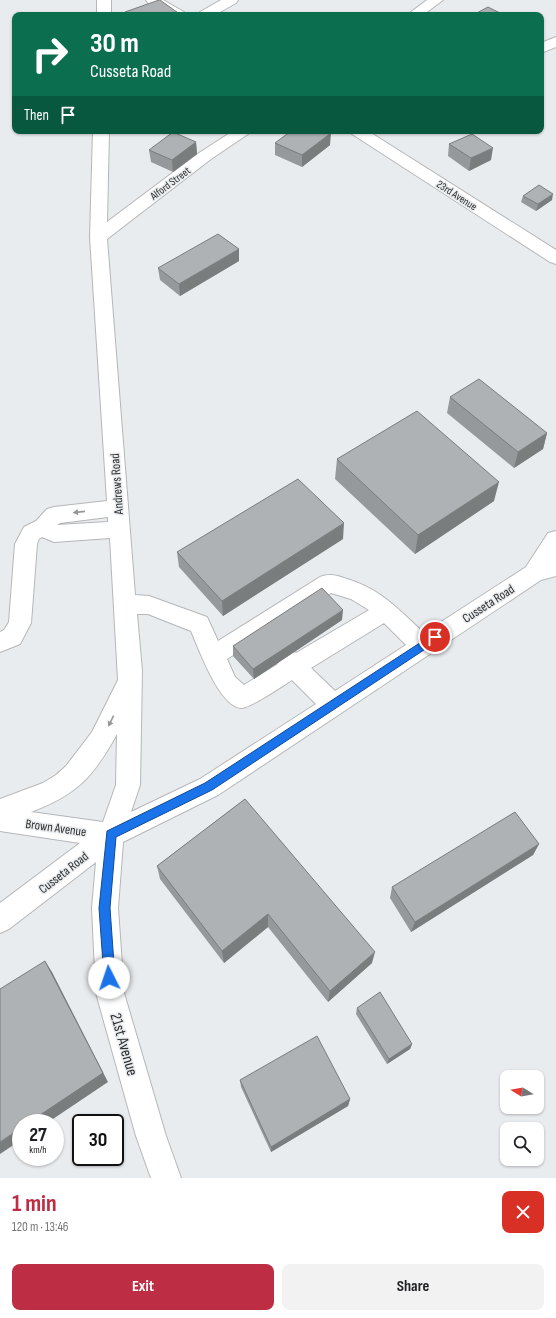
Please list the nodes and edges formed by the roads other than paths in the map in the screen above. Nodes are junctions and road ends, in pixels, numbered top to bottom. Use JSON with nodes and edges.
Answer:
{"nodes":[{"id":1,"x":104,"y":0,"type":"edge"},
{"id":2,"x":153,"y":0,"type":"edge"},
{"id":3,"x":231,"y":0,"type":"edge"},
{"id":4,"x":436,"y":0,"type":"edge"},
{"id":5,"x":104,"y":12,"type":"edge"},
{"id":6,"x":174,"y":12,"type":"edge"},
{"id":7,"x":211,"y":12,"type":"edge"},
{"id":8,"x":418,"y":12,"type":"edge"},
{"id":9,"x":556,"y":41,"type":"edge"},
{"id":10,"x":544,"y":47,"type":"edge"},
{"id":11,"x":101,"y":134,"type":"edge"},
{"id":12,"x":238,"y":134,"type":"edge"},
{"id":13,"x":362,"y":134,"type":"edge"},
{"id":14,"x":98,"y":237,"type":"junction"},
{"id":15,"x":556,"y":258,"type":"edge"},
{"id":16,"x":118,"y":508,"type":"junction"},
{"id":17,"x":43,"y":527,"type":"junction"},
{"id":18,"x":120,"y":529,"type":"junction"},
{"id":19,"x":556,"y":539,"type":"edge"},
{"id":20,"x":556,"y":567,"type":"edge"},
{"id":21,"x":534,"y":573,"type":"junction"},
{"id":22,"x":125,"y":604,"type":"junction"},
{"id":23,"x":386,"y":611,"type":"junction"},
{"id":24,"x":0,"y":642,"type":"edge"},
{"id":25,"x":423,"y":646,"type":"junction"},
{"id":26,"x":213,"y":656,"type":"junction"},
{"id":27,"x":290,"y":662,"type":"junction"},
{"id":28,"x":130,"y":671,"type":"junction"},
{"id":29,"x":333,"y":705,"type":"junction"},
{"id":30,"x":0,"y":811,"type":"edge"},
{"id":31,"x":0,"y":819,"type":"edge"},
{"id":32,"x":111,"y":834,"type":"junction"},
{"id":33,"x":0,"y":920,"type":"edge"},
{"id":34,"x":166,"y":1178,"type":"edge"}],
"edges":[{"from":1,"to":5,"type":"street"},
{"from":2,"to":6,"type":"street"},
{"from":3,"to":7,"type":"street"},
{"from":4,"to":8,"type":"street"},
{"from":9,"to":10,"type":"street"},
{"from":11,"to":14,"type":"street","name":"Andrews Road"},
{"from":12,"to":14,"type":"street","name":"Alford Street"},
{"from":13,"to":15,"type":"street","name":"23rd Avenue"},
{"from":14,"to":16,"type":"street","name":"Andrews Road"},
{"from":16,"to":17,"type":"street","one_way":true},
{"from":16,"to":18,"type":"street","name":"Andrews Road"},
{"from":17,"to":18,"type":"street"},
{"from":17,"to":24,"type":"street"},
{"from":18,"to":22,"type":"street","name":"Andrews Road"},
{"from":19,"to":21,"type":"street","name":"Cusseta Road"},
{"from":20,"to":21,"type":"street","name":"Cusseta Road"},
{"from":21,"to":25,"type":"street","name":"Cusseta Road"},
{"from":22,"to":26,"type":"street"},
{"from":22,"to":28,"type":"street","name":"Andrews Road"},
{"from":23,"to":25,"type":"street"},
{"from":23,"to":26,"type":"street"},
{"from":23,"to":27,"type":"street"},
{"from":25,"to":29,"type":"street","name":"Cusseta Road"},
{"from":26,"to":27,"type":"street"},
{"from":27,"to":29,"type":"street"},
{"from":28,"to":30,"type":"street","one_way":true},
{"from":28,"to":32,"type":"street","name":"Andrews Road"},
{"from":29,"to":32,"type":"street","name":"Cusseta Road"},
{"from":31,"to":32,"type":"street","name":"Brown Avenue"},
{"from":32,"to":33,"type":"street","name":"Cusseta Road"},
{"from":32,"to":34,"type":"street","name":"21st Avenue"}]}
